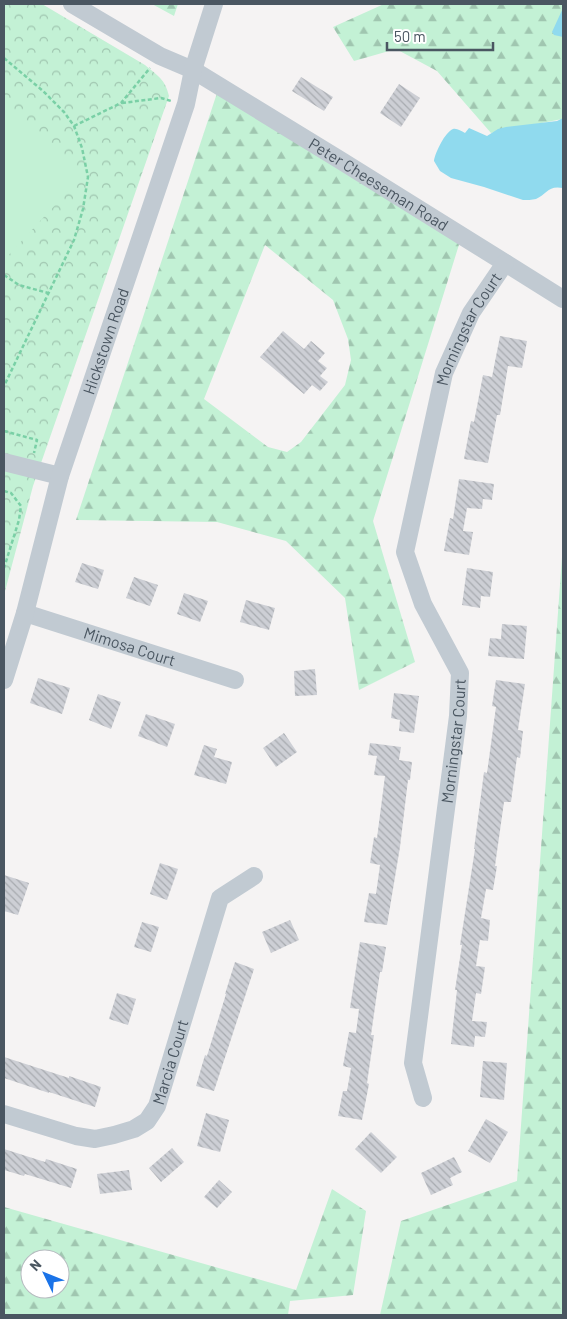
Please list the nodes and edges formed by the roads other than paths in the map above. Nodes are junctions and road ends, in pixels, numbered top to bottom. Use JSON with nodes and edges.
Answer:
{"nodes":[{"id":1,"x":72,"y":4,"type":"edge"},
{"id":2,"x":214,"y":4,"type":"edge"},
{"id":3,"x":193,"y":70,"type":"junction"},
{"id":4,"x":505,"y":263,"type":"junction"},
{"id":5,"x":563,"y":299,"type":"edge"},
{"id":6,"x":4,"y":462,"type":"edge"},
{"id":7,"x":60,"y":476,"type":"junction"},
{"id":8,"x":24,"y":613,"type":"junction"},
{"id":9,"x":4,"y":680,"type":"edge"},
{"id":10,"x":235,"y":680,"type":"dead end"},
{"id":11,"x":254,"y":876,"type":"dead end"},
{"id":12,"x":423,"y":1098,"type":"dead end"},
{"id":13,"x":4,"y":1114,"type":"edge"}],
"edges":[{"from":1,"to":3,"type":"street","name":"Peter Cheeseman Road"},
{"from":2,"to":3,"type":"street","name":"Hickstown Road"},
{"from":3,"to":4,"type":"street","name":"Peter Cheeseman Road"},
{"from":3,"to":7,"type":"street","name":"Hickstown Road"},
{"from":4,"to":5,"type":"street","name":"Peter Cheeseman Road"},
{"from":4,"to":12,"type":"street","name":"Morningstar Court"},
{"from":6,"to":7,"type":"street"},
{"from":7,"to":8,"type":"street","name":"Hickstown Road"},
{"from":8,"to":9,"type":"street","name":"Hickstown Road"},
{"from":8,"to":10,"type":"street","name":"Mimosa Court"},
{"from":11,"to":13,"type":"street","name":"Marcia Court"}]}
